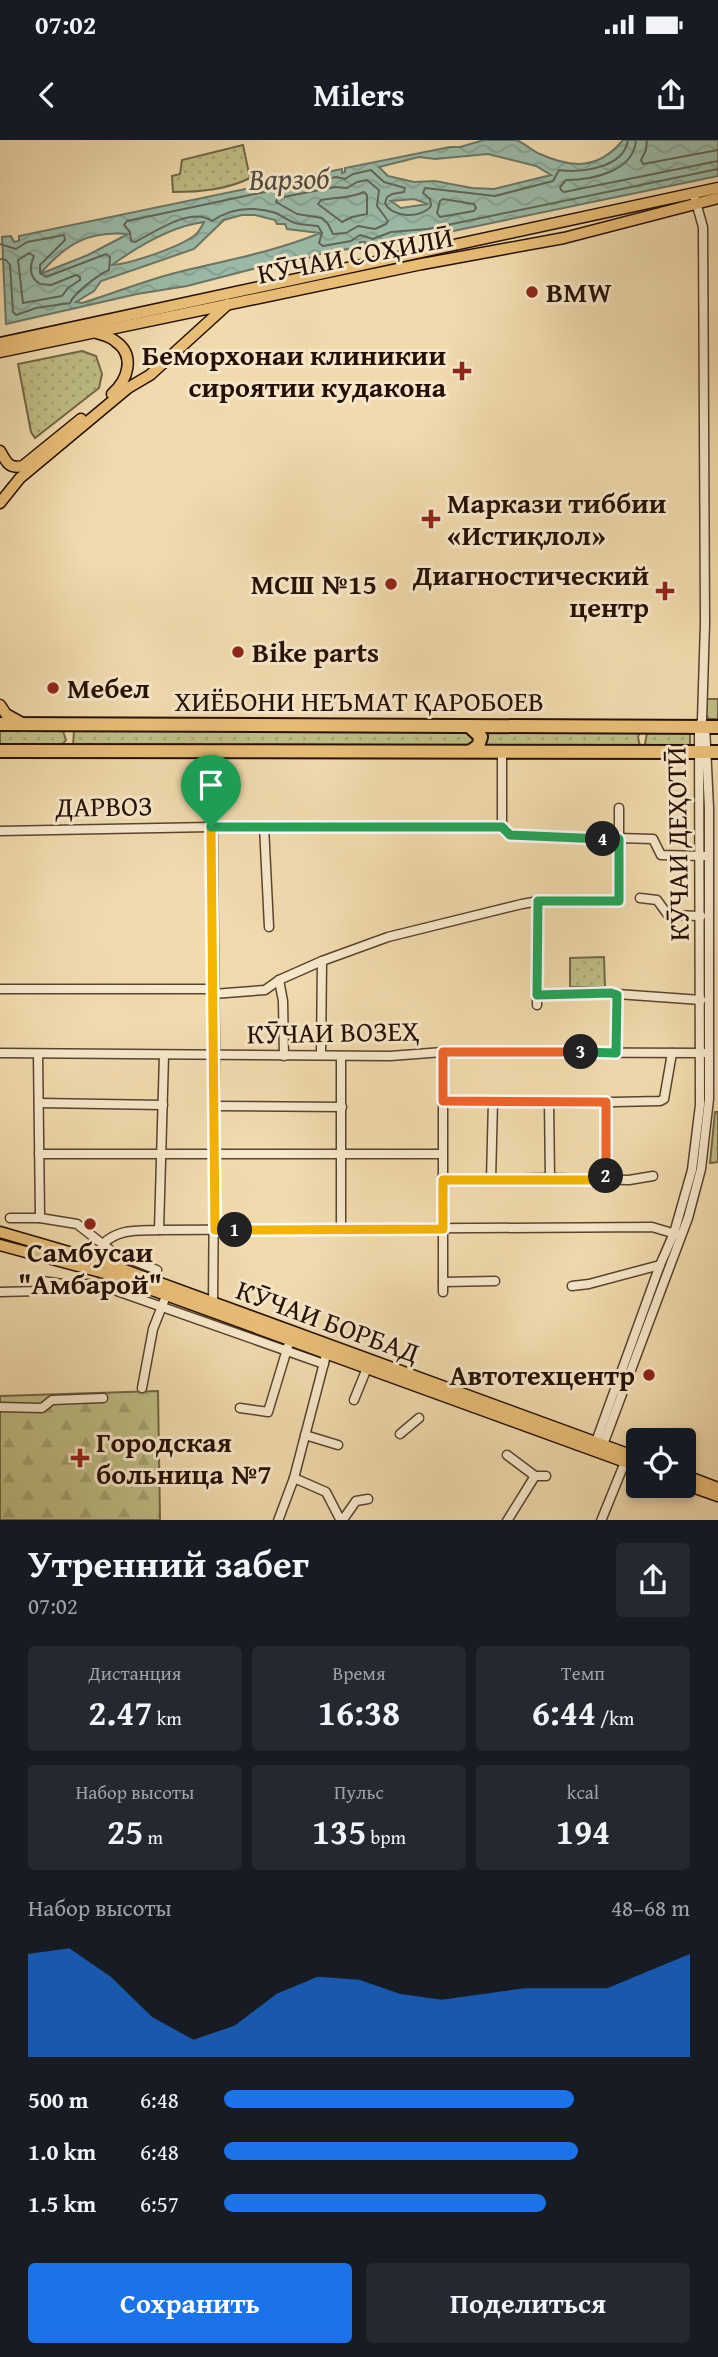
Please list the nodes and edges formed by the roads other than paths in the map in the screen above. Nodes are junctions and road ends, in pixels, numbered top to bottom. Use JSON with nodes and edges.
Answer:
{"nodes":[{"id":1,"x":718,"y":188,"type":"edge"},
{"id":2,"x":718,"y":198,"type":"edge"},
{"id":3,"x":695,"y":199,"type":"junction"},
{"id":4,"x":582,"y":218,"type":"junction"},
{"id":5,"x":586,"y":233,"type":"junction"},
{"id":6,"x":229,"y":304,"type":"junction"},
{"id":7,"x":94,"y":332,"type":"junction"},
{"id":8,"x":0,"y":343,"type":"edge"},
{"id":9,"x":0,"y":352,"type":"edge"},
{"id":10,"x":0,"y":451,"type":"edge"},
{"id":11,"x":0,"y":503,"type":"edge"},
{"id":12,"x":0,"y":705,"type":"edge"},
{"id":13,"x":0,"y":724,"type":"edge"},
{"id":14,"x":24,"y":724,"type":"junction"},
{"id":15,"x":62,"y":724,"type":"junction"},
{"id":16,"x":706,"y":725,"type":"edge"},
{"id":17,"x":469,"y":726,"type":"junction"},
{"id":18,"x":648,"y":727,"type":"junction"},
{"id":19,"x":63,"y":751,"type":"junction"},
{"id":20,"x":212,"y":751,"type":"junction"},
{"id":21,"x":471,"y":751,"type":"junction"},
{"id":22,"x":502,"y":751,"type":"junction"},
{"id":23,"x":4,"y":752,"type":"edge"},
{"id":24,"x":652,"y":752,"type":"junction"},
{"id":25,"x":708,"y":752,"type":"edge"},
{"id":26,"x":619,"y":808,"type":"dead end"},
{"id":27,"x":211,"y":827,"type":"junction"},
{"id":28,"x":264,"y":827,"type":"junction"},
{"id":29,"x":502,"y":827,"type":"junction"},
{"id":30,"x":0,"y":831,"type":"edge"},
{"id":31,"x":619,"y":839,"type":"junction"},
{"id":32,"x":705,"y":856,"type":"junction"},
{"id":33,"x":640,"y":898,"type":"dead end"},
{"id":34,"x":538,"y":901,"type":"junction"},
{"id":35,"x":701,"y":916,"type":"junction"},
{"id":36,"x":269,"y":927,"type":"dead end"},
{"id":37,"x":322,"y":961,"type":"junction"},
{"id":38,"x":279,"y":980,"type":"junction"},
{"id":39,"x":0,"y":989,"type":"edge"},
{"id":40,"x":213,"y":992,"type":"junction"},
{"id":41,"x":537,"y":995,"type":"junction"},
{"id":42,"x":617,"y":995,"type":"junction"},
{"id":43,"x":701,"y":1000,"type":"junction"},
{"id":44,"x":537,"y":1005,"type":"dead end"},
{"id":45,"x":443,"y":1052,"type":"junction"},
{"id":46,"x":0,"y":1053,"type":"edge"},
{"id":47,"x":616,"y":1053,"type":"junction"},
{"id":48,"x":672,"y":1053,"type":"junction"},
{"id":49,"x":705,"y":1053,"type":"junction"},
{"id":50,"x":38,"y":1054,"type":"junction"},
{"id":51,"x":164,"y":1055,"type":"junction"},
{"id":52,"x":321,"y":1055,"type":"junction"},
{"id":53,"x":215,"y":1056,"type":"junction"},
{"id":54,"x":284,"y":1056,"type":"junction"},
{"id":55,"x":341,"y":1056,"type":"junction"},
{"id":56,"x":443,"y":1101,"type":"junction"},
{"id":57,"x":492,"y":1101,"type":"junction"},
{"id":58,"x":549,"y":1102,"type":"junction"},
{"id":59,"x":606,"y":1102,"type":"junction"},
{"id":60,"x":39,"y":1103,"type":"junction"},
{"id":61,"x":163,"y":1105,"type":"junction"},
{"id":62,"x":215,"y":1107,"type":"junction"},
{"id":63,"x":342,"y":1107,"type":"junction"},
{"id":64,"x":39,"y":1154,"type":"junction"},
{"id":65,"x":442,"y":1154,"type":"junction"},
{"id":66,"x":162,"y":1155,"type":"junction"},
{"id":67,"x":215,"y":1155,"type":"junction"},
{"id":68,"x":342,"y":1155,"type":"junction"},
{"id":69,"x":653,"y":1176,"type":"dead end"},
{"id":70,"x":550,"y":1178,"type":"junction"},
{"id":71,"x":443,"y":1180,"type":"junction"},
{"id":72,"x":491,"y":1180,"type":"junction"},
{"id":73,"x":606,"y":1180,"type":"junction"},
{"id":74,"x":40,"y":1218,"type":"junction"},
{"id":75,"x":10,"y":1219,"type":"dead end"},
{"id":76,"x":443,"y":1229,"type":"junction"},
{"id":77,"x":159,"y":1230,"type":"junction"},
{"id":78,"x":215,"y":1230,"type":"junction"},
{"id":79,"x":341,"y":1230,"type":"junction"},
{"id":80,"x":0,"y":1232,"type":"edge"},
{"id":81,"x":678,"y":1234,"type":"junction"},
{"id":82,"x":0,"y":1244,"type":"edge"},
{"id":83,"x":103,"y":1244,"type":"junction"},
{"id":84,"x":660,"y":1265,"type":"junction"},
{"id":85,"x":157,"y":1270,"type":"dead end"},
{"id":86,"x":495,"y":1281,"type":"dead end"},
{"id":87,"x":572,"y":1286,"type":"dead end"},
{"id":88,"x":0,"y":1292,"type":"edge"},
{"id":89,"x":164,"y":1300,"type":"junction"},
{"id":90,"x":213,"y":1307,"type":"junction"},
{"id":91,"x":289,"y":1339,"type":"junction"},
{"id":92,"x":286,"y":1351,"type":"junction"},
{"id":93,"x":325,"y":1358,"type":"junction"},
{"id":94,"x":367,"y":1368,"type":"junction"},
{"id":95,"x":142,"y":1388,"type":"dead end"},
{"id":96,"x":103,"y":1398,"type":"dead end"},
{"id":97,"x":354,"y":1400,"type":"dead end"},
{"id":98,"x":0,"y":1407,"type":"edge"},
{"id":99,"x":240,"y":1408,"type":"dead end"},
{"id":100,"x":419,"y":1418,"type":"dead end"},
{"id":101,"x":400,"y":1434,"type":"dead end"},
{"id":102,"x":305,"y":1435,"type":"junction"},
{"id":103,"x":338,"y":1445,"type":"dead end"},
{"id":104,"x":598,"y":1448,"type":"junction"},
{"id":105,"x":507,"y":1455,"type":"dead end"},
{"id":106,"x":626,"y":1455,"type":"edge"},
{"id":107,"x":625,"y":1462,"type":"joint"},
{"id":108,"x":536,"y":1476,"type":"junction"},
{"id":109,"x":546,"y":1476,"type":"dead end"},
{"id":110,"x":294,"y":1478,"type":"junction"},
{"id":111,"x":696,"y":1480,"type":"edge"},
{"id":112,"x":696,"y":1488,"type":"edge"},
{"id":113,"x":718,"y":1488,"type":"edge"},
{"id":114,"x":718,"y":1496,"type":"edge"},
{"id":115,"x":368,"y":1499,"type":"dead end"},
{"id":116,"x":278,"y":1520,"type":"edge"},
{"id":117,"x":340,"y":1520,"type":"edge"},
{"id":118,"x":342,"y":1520,"type":"edge"},
{"id":119,"x":503,"y":1520,"type":"edge"},
{"id":120,"x":601,"y":1520,"type":"edge"}],
"edges":[{"from":1,"to":3,"type":"main road"},
{"from":2,"to":3,"type":"main road","name":"КӮЧАИ СОҲИЛӢ"},
{"from":3,"to":4,"type":"main road"},
{"from":3,"to":5,"type":"main road","name":"КӮЧАИ СОҲИЛӢ"},
{"from":3,"to":16,"type":"street","name":"КӮЧАИ ДЕҲОТӢ"},
{"from":4,"to":5,"type":"main road"},
{"from":4,"to":8,"type":"main road"},
{"from":5,"to":6,"type":"main road","name":"КӮЧАИ СОҲИЛӢ"},
{"from":6,"to":7,"type":"main road","name":"КӮЧАИ СОҲИЛӢ"},
{"from":6,"to":11,"type":"main road"},
{"from":7,"to":9,"type":"main road","name":"КӮЧАИ СОҲИЛӢ"},
{"from":7,"to":10,"type":"main road"},
{"from":12,"to":14,"type":"main road"},
{"from":13,"to":14,"type":"highway","name":"ХИЁБОНИ НЕЪМАТ ҚАРОБОЕВ"},
{"from":14,"to":15,"type":"highway","name":"ХИЁБОНИ НЕЪМАТ ҚАРОБОЕВ"},
{"from":15,"to":17,"type":"highway","name":"ХИЁБОНИ НЕЪМАТ ҚАРОБОЕВ"},
{"from":15,"to":19,"type":"highway"},
{"from":16,"to":18,"type":"highway","name":"ХИЁБОНИ НЕЪМАТ ҚАРОБОЕВ"},
{"from":16,"to":25,"type":"street","name":"КӮЧАИ ДЕҲОТӢ"},
{"from":17,"to":18,"type":"highway","name":"ХИЁБОНИ НЕЪМАТ ҚАРОБОЕВ"},
{"from":17,"to":21,"type":"highway"},
{"from":18,"to":24,"type":"highway"},
{"from":19,"to":20,"type":"highway","name":"ХИЁБОНИ НЕЪМАТ ҚАРОБОЕВ"},
{"from":19,"to":23,"type":"highway","name":"ХИЁБОНИ НЕЪМАТ ҚАРОБОЕВ"},
{"from":20,"to":21,"type":"highway","name":"ХИЁБОНИ НЕЪМАТ ҚАРОБОЕВ"},
{"from":20,"to":27,"type":"street"},
{"from":21,"to":22,"type":"highway","name":"ХИЁБОНИ НЕЪМАТ ҚАРОБОЕВ"},
{"from":22,"to":24,"type":"highway","name":"ХИЁБОНИ НЕЪМАТ ҚАРОБОЕВ"},
{"from":22,"to":29,"type":"street"},
{"from":24,"to":25,"type":"highway","name":"ХИЁБОНИ НЕЪМАТ ҚАРОБОЕВ"},
{"from":25,"to":32,"type":"street","name":"КӮЧАИ ДЕҲОТӢ"},
{"from":26,"to":31,"type":"street"},
{"from":27,"to":28,"type":"street","name":"ДАРВОЗ"},
{"from":27,"to":30,"type":"street","name":"ДАРВОЗ"},
{"from":27,"to":40,"type":"street"},
{"from":28,"to":29,"type":"street","name":"ДАРВОЗ"},
{"from":28,"to":36,"type":"street"},
{"from":29,"to":31,"type":"street","name":"ДАРВОЗ"},
{"from":31,"to":32,"type":"street","name":"ДАРВОЗ"},
{"from":31,"to":34,"type":"street"},
{"from":32,"to":35,"type":"street","name":"КӮЧАИ ДЕҲОТӢ"},
{"from":32,"to":49,"type":"street","name":"КӮЧАИ ДЕҲОТӢ"},
{"from":33,"to":35,"type":"street"},
{"from":34,"to":37,"type":"street"},
{"from":34,"to":41,"type":"street"},
{"from":35,"to":43,"type":"street","name":"КӮЧАИ ДЕҲОТӢ"},
{"from":37,"to":38,"type":"street"},
{"from":37,"to":52,"type":"street"},
{"from":38,"to":40,"type":"street"},
{"from":38,"to":54,"type":"street"},
{"from":39,"to":40,"type":"street"},
{"from":40,"to":53,"type":"street"},
{"from":41,"to":42,"type":"street"},
{"from":41,"to":44,"type":"street"},
{"from":42,"to":43,"type":"street"},
{"from":42,"to":47,"type":"street"},
{"from":43,"to":49,"type":"street","name":"КӮЧАИ ДЕҲОТӢ"},
{"from":45,"to":47,"type":"street","name":"КӮЧАИ ВОЗЕҲ"},
{"from":45,"to":55,"type":"street","name":"КӮЧАИ ВОЗЕҲ"},
{"from":45,"to":56,"type":"street"},
{"from":46,"to":50,"type":"street","name":"КӮЧАИ ВОЗЕҲ"},
{"from":47,"to":48,"type":"street","name":"КӮЧАИ ВОЗЕҲ"},
{"from":48,"to":49,"type":"street","name":"КӮЧАИ ВОЗЕҲ"},
{"from":48,"to":59,"type":"street"},
{"from":49,"to":81,"type":"street","name":"КӮЧАИ ДЕҲОТӢ"},
{"from":50,"to":51,"type":"street","name":"КӮЧАИ ВОЗЕҲ"},
{"from":50,"to":60,"type":"street"},
{"from":51,"to":53,"type":"street","name":"КӮЧАИ ВОЗЕҲ"},
{"from":51,"to":61,"type":"street"},
{"from":52,"to":54,"type":"street","name":"КӮЧАИ ВОЗЕҲ"},
{"from":52,"to":55,"type":"street","name":"КӮЧАИ ВОЗЕҲ"},
{"from":53,"to":54,"type":"street","name":"КӮЧАИ ВОЗЕҲ"},
{"from":53,"to":62,"type":"street"},
{"from":55,"to":63,"type":"street"},
{"from":56,"to":57,"type":"street"},
{"from":56,"to":65,"type":"street"},
{"from":57,"to":58,"type":"street"},
{"from":57,"to":72,"type":"street"},
{"from":58,"to":59,"type":"street"},
{"from":58,"to":70,"type":"street"},
{"from":59,"to":73,"type":"street"},
{"from":60,"to":61,"type":"street"},
{"from":60,"to":64,"type":"street"},
{"from":61,"to":66,"type":"street"},
{"from":62,"to":63,"type":"street"},
{"from":62,"to":67,"type":"street"},
{"from":63,"to":68,"type":"street"},
{"from":64,"to":66,"type":"street"},
{"from":64,"to":74,"type":"street"},
{"from":65,"to":68,"type":"street"},
{"from":65,"to":71,"type":"street"},
{"from":66,"to":67,"type":"street"},
{"from":66,"to":77,"type":"street"},
{"from":67,"to":68,"type":"street"},
{"from":67,"to":78,"type":"street"},
{"from":68,"to":79,"type":"street"},
{"from":69,"to":73,"type":"street"},
{"from":70,"to":72,"type":"street"},
{"from":70,"to":73,"type":"street"},
{"from":71,"to":72,"type":"street"},
{"from":71,"to":76,"type":"street"},
{"from":74,"to":75,"type":"street"},
{"from":74,"to":83,"type":"street"},
{"from":76,"to":79,"type":"street"},
{"from":76,"to":81,"type":"street"},
{"from":76,"to":86,"type":"street"},
{"from":77,"to":78,"type":"street"},
{"from":77,"to":83,"type":"street"},
{"from":78,"to":79,"type":"street"},
{"from":78,"to":90,"type":"street"},
{"from":80,"to":90,"type":"main road","name":"КӮЧАИ БОРБАД"},
{"from":81,"to":84,"type":"street","name":"КӮЧАИ ДЕҲОТӢ"},
{"from":81,"to":104,"type":"street","name":"КӮЧАИ ДЕҲОТӢ"},
{"from":82,"to":89,"type":"main road","name":"КӮЧАИ БОРБАД"},
{"from":83,"to":85,"type":"street"},
{"from":84,"to":87,"type":"street"},
{"from":84,"to":104,"type":"street","name":"КӮЧАИ ДЕҲОТӢ"},
{"from":88,"to":89,"type":"street"},
{"from":89,"to":90,"type":"main road","name":"КӮЧАИ БОРБАД"},
{"from":89,"to":92,"type":"street"},
{"from":89,"to":95,"type":"street"},
{"from":90,"to":91,"type":"main road","name":"КӮЧАИ БОРБАД"},
{"from":90,"to":104,"type":"main road","name":"КӮЧАИ БОРБАД"},
{"from":91,"to":92,"type":"street"},
{"from":91,"to":93,"type":"main road","name":"КӮЧАИ БОРБАД"},
{"from":92,"to":93,"type":"street"},
{"from":92,"to":99,"type":"street"},
{"from":93,"to":94,"type":"main road","name":"КӮЧАИ БОРБАД"},
{"from":93,"to":102,"type":"street"},
{"from":94,"to":97,"type":"street"},
{"from":94,"to":104,"type":"main road","name":"КӮЧАИ БОРБАД"},
{"from":96,"to":98,"type":"street"},
{"from":100,"to":101,"type":"street"},
{"from":102,"to":103,"type":"street"},
{"from":102,"to":110,"type":"street"},
{"from":104,"to":106,"type":"main road","name":"КӮЧАИ БОРБАД"},
{"from":104,"to":107,"type":"main road","name":"КӮЧАИ БОРБАД"},
{"from":105,"to":108,"type":"street"},
{"from":107,"to":120,"type":"street"},
{"from":108,"to":109,"type":"street"},
{"from":108,"to":119,"type":"street"},
{"from":110,"to":116,"type":"street"},
{"from":110,"to":117,"type":"street"},
{"from":111,"to":113,"type":"main road"},
{"from":112,"to":114,"type":"main road"},
{"from":115,"to":118,"type":"street"}]}
